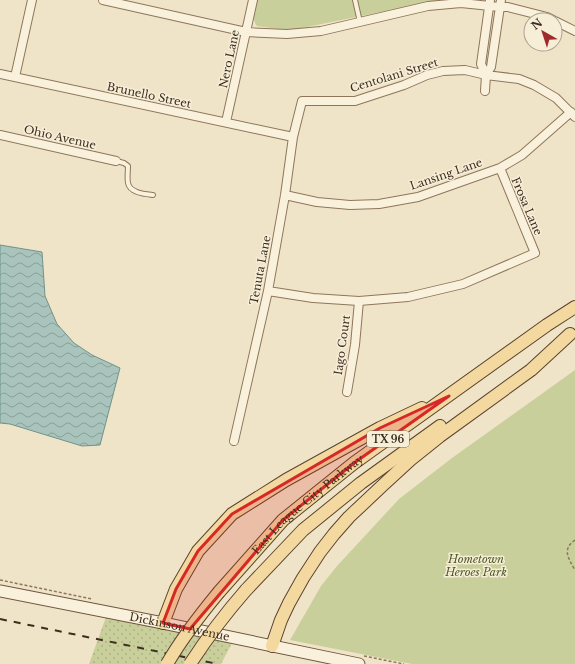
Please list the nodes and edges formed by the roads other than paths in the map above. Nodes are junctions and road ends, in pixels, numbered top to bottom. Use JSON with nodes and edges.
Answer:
{"nodes":[{"id":1,"x":32,"y":0,"type":"edge"},
{"id":2,"x":103,"y":0,"type":"edge"},
{"id":3,"x":253,"y":0,"type":"edge"},
{"id":4,"x":355,"y":0,"type":"edge"},
{"id":5,"x":462,"y":2,"type":"edge"},
{"id":6,"x":489,"y":3,"type":"edge"},
{"id":7,"x":500,"y":4,"type":"edge"},
{"id":8,"x":528,"y":12,"type":"edge"},
{"id":9,"x":360,"y":22,"type":"junction"},
{"id":10,"x":563,"y":24,"type":"edge"},
{"id":11,"x":575,"y":30,"type":"edge"},
{"id":12,"x":246,"y":32,"type":"junction"},
{"id":13,"x":0,"y":74,"type":"edge"},
{"id":14,"x":486,"y":74,"type":"junction"},
{"id":15,"x":15,"y":77,"type":"junction"},
{"id":16,"x":485,"y":91,"type":"dead end"},
{"id":17,"x":302,"y":101,"type":"joint"},
{"id":18,"x":573,"y":114,"type":"edge"},
{"id":19,"x":226,"y":122,"type":"junction"},
{"id":20,"x":0,"y":135,"type":"edge"},
{"id":21,"x":293,"y":137,"type":"junction"},
{"id":22,"x":116,"y":161,"type":"joint"},
{"id":23,"x":500,"y":168,"type":"junction"},
{"id":24,"x":154,"y":195,"type":"dead end"},
{"id":25,"x":285,"y":195,"type":"junction"},
{"id":26,"x":268,"y":291,"type":"junction"},
{"id":27,"x":359,"y":301,"type":"junction"},
{"id":28,"x":575,"y":307,"type":"edge"},
{"id":29,"x":572,"y":332,"type":"edge"},
{"id":30,"x":347,"y":392,"type":"dead end"},
{"id":31,"x":448,"y":396,"type":"junction"},
{"id":32,"x":234,"y":441,"type":"dead end"},
{"id":33,"x":0,"y":591,"type":"edge"},
{"id":34,"x":163,"y":623,"type":"junction"},
{"id":35,"x":272,"y":646,"type":"junction"},
{"id":36,"x":167,"y":664,"type":"edge"},
{"id":37,"x":190,"y":664,"type":"edge"},
{"id":38,"x":359,"y":664,"type":"edge"}],
"edges":[{"from":1,"to":15,"type":"street"},
{"from":2,"to":12,"type":"street"},
{"from":3,"to":12,"type":"street","name":"Nero Lane"},
{"from":4,"to":9,"type":"lane"},
{"from":5,"to":6,"type":"street"},
{"from":5,"to":9,"type":"street"},
{"from":6,"to":7,"type":"street"},
{"from":6,"to":14,"type":"street"},
{"from":7,"to":8,"type":"street"},
{"from":7,"to":14,"type":"street"},
{"from":9,"to":12,"type":"street"},
{"from":10,"to":11,"type":"street"},
{"from":12,"to":19,"type":"street","name":"Nero Lane"},
{"from":13,"to":15,"type":"street","name":"Brunello Street"},
{"from":14,"to":16,"type":"street"},
{"from":14,"to":17,"type":"street","name":"Centolani Street"},
{"from":14,"to":18,"type":"street","name":"Centolani Street"},
{"from":15,"to":19,"type":"street","name":"Brunello Street"},
{"from":17,"to":21,"type":"street","name":"Tenuta Lane"},
{"from":18,"to":23,"type":"street","name":"Lansing Lane"},
{"from":19,"to":21,"type":"street","name":"Brunello Street"},
{"from":20,"to":22,"type":"street","name":"Ohio Avenue"},
{"from":21,"to":25,"type":"street","name":"Tenuta Lane"},
{"from":22,"to":24,"type":"lane"},
{"from":23,"to":25,"type":"street","name":"Lansing Lane"},
{"from":23,"to":27,"type":"street","name":"Frosa Lane"},
{"from":25,"to":26,"type":"street","name":"Tenuta Lane"},
{"from":26,"to":27,"type":"street"},
{"from":26,"to":32,"type":"street","name":"Tenuta Lane"},
{"from":27,"to":30,"type":"street","name":"Iago Court"},
{"from":28,"to":31,"type":"main road","name":"East League City Parkway","number":"TX 96"},
{"from":29,"to":35,"type":"main road"},
{"from":29,"to":37,"type":"main road","name":"East League City Parkway","number":"TX 96","bridge":true},
{"from":31,"to":34,"type":"main road"},
{"from":31,"to":36,"type":"main road","name":"East League City Parkway","number":"TX 96","bridge":true},
{"from":33,"to":34,"type":"street","name":"Dickinson Avenue"},
{"from":34,"to":35,"type":"street","name":"Dickinson Avenue"},
{"from":35,"to":38,"type":"street","name":"Dickinson Avenue"}]}
